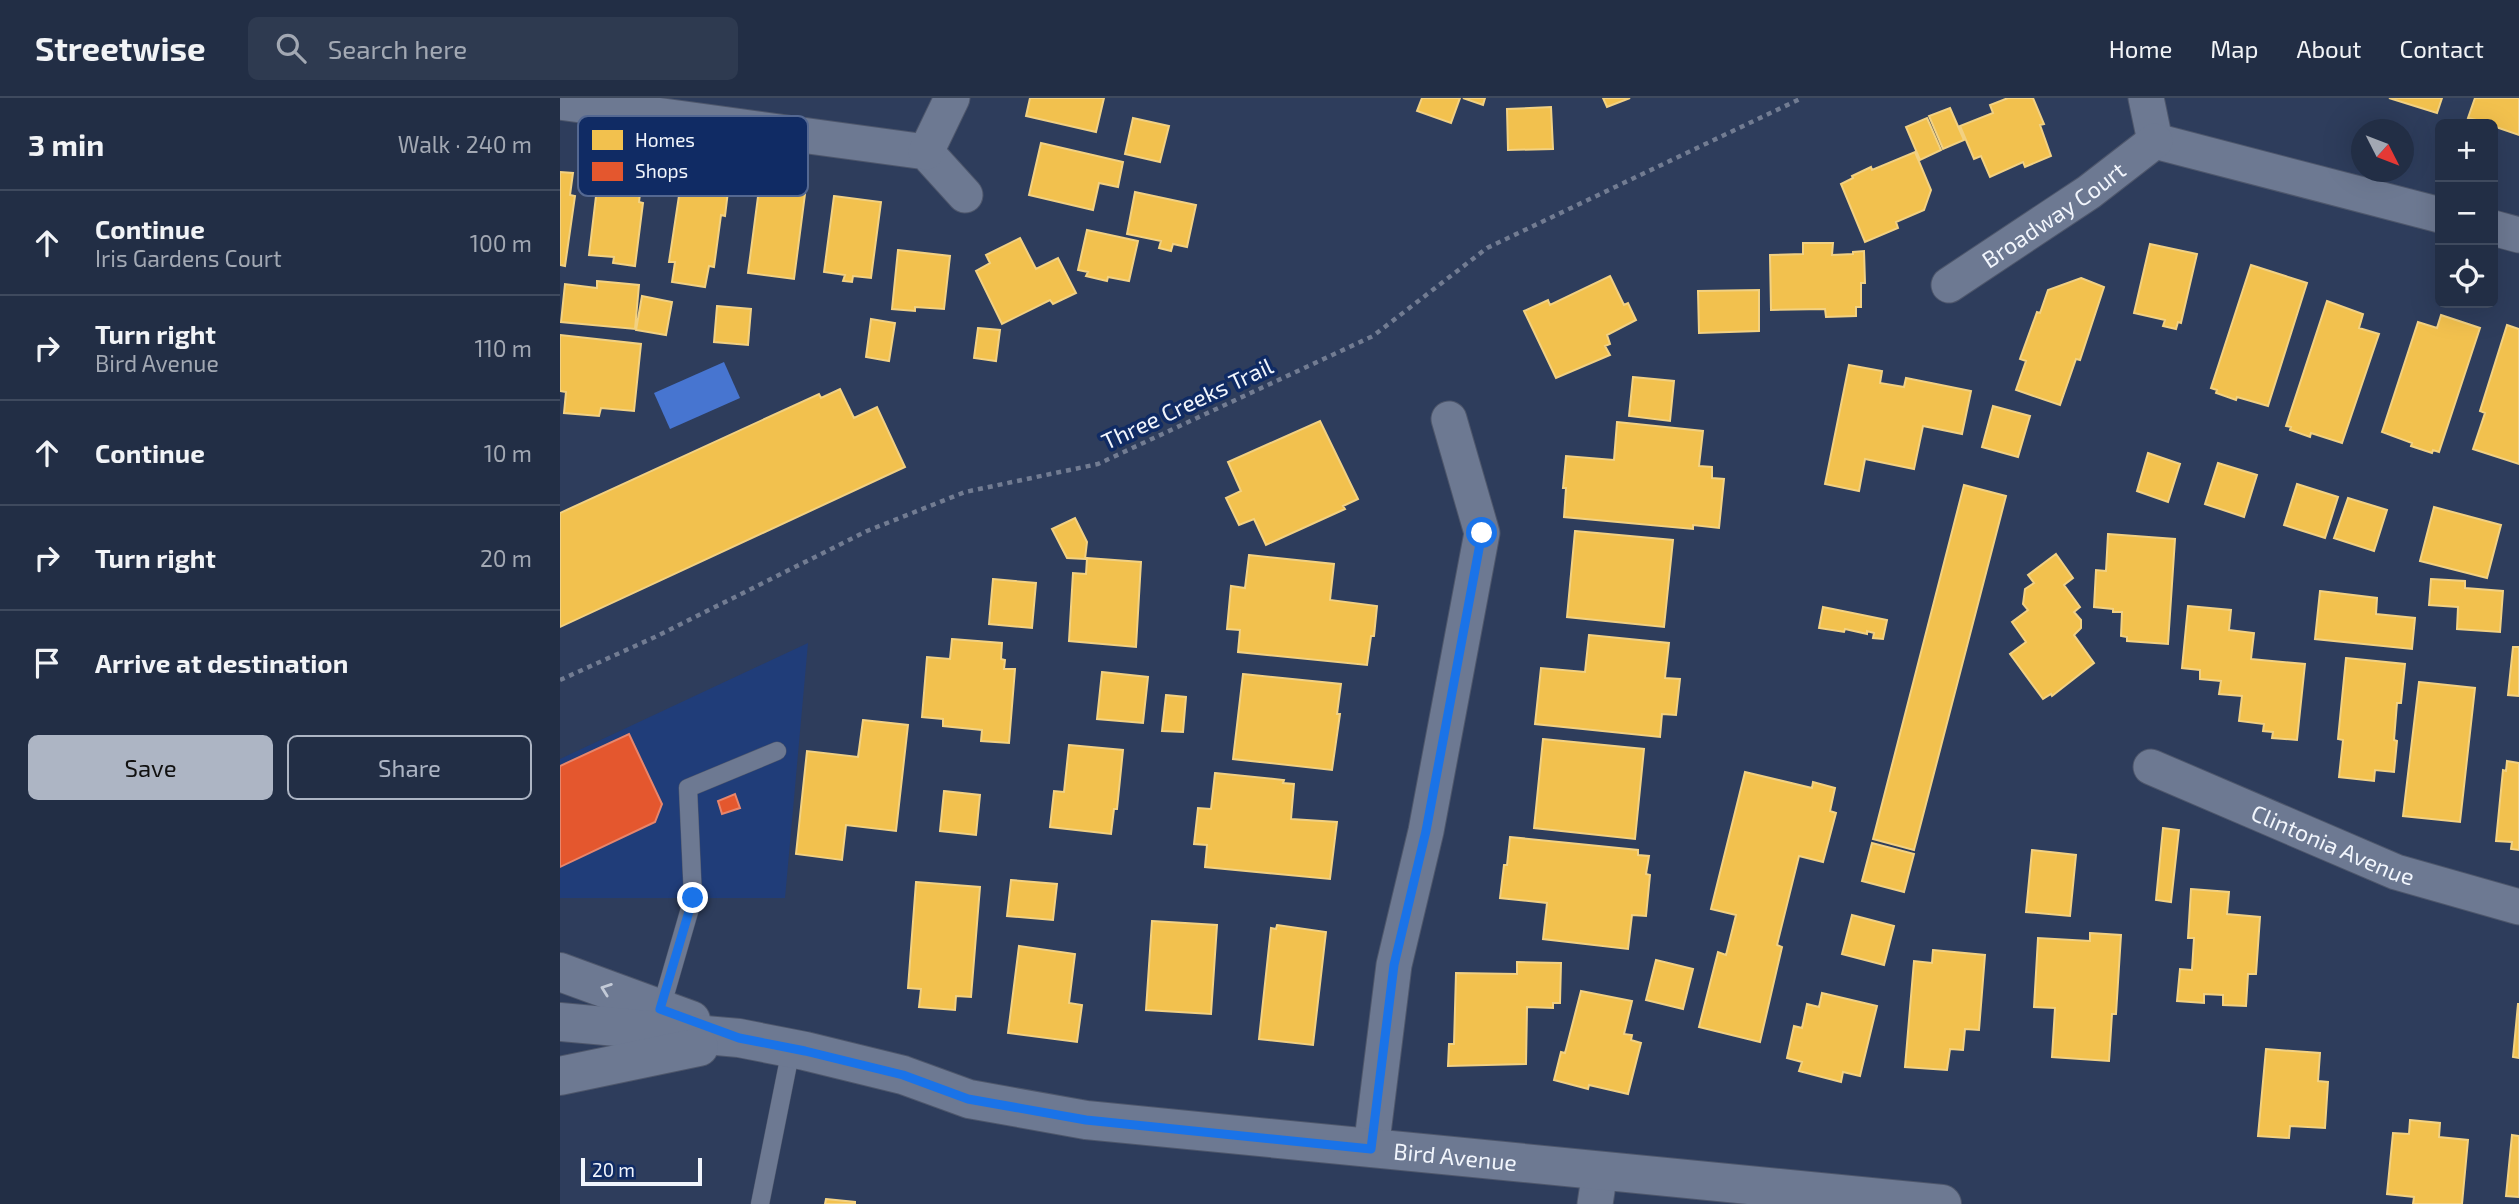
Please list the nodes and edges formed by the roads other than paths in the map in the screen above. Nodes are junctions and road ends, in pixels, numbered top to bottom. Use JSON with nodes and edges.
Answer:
{"nodes":[{"id":1,"x":952,"y":98,"type":"edge"},
{"id":2,"x":2146,"y":98,"type":"edge"},
{"id":3,"x":560,"y":102,"type":"edge"},
{"id":4,"x":662,"y":116,"type":"edge"},
{"id":5,"x":808,"y":136,"type":"edge"},
{"id":6,"x":2155,"y":141,"type":"junction"},
{"id":7,"x":926,"y":152,"type":"junction"},
{"id":8,"x":965,"y":195,"type":"dead end"},
{"id":9,"x":2435,"y":214,"type":"edge"},
{"id":10,"x":2498,"y":229,"type":"edge"},
{"id":11,"x":2519,"y":235,"type":"edge"},
{"id":12,"x":1949,"y":285,"type":"dead end"},
{"id":13,"x":1450,"y":419,"type":"dead end"},
{"id":14,"x":777,"y":751,"type":"dead end"},
{"id":15,"x":2151,"y":767,"type":"dead end"},
{"id":16,"x":2519,"y":907,"type":"edge"},
{"id":17,"x":560,"y":972,"type":"edge"},
{"id":18,"x":560,"y":1022,"type":"edge"},
{"id":19,"x":656,"y":1032,"type":"junction"},
{"id":20,"x":791,"y":1049,"type":"junction"},
{"id":21,"x":560,"y":1076,"type":"edge"},
{"id":22,"x":1371,"y":1149,"type":"junction"},
{"id":23,"x":1597,"y":1187,"type":"edge"},
{"id":24,"x":760,"y":1204,"type":"edge"},
{"id":25,"x":1942,"y":1204,"type":"edge"}],
"edges":[{"from":1,"to":7,"type":"street"},
{"from":2,"to":6,"type":"street"},
{"from":3,"to":4,"type":"street"},
{"from":5,"to":7,"type":"street"},
{"from":6,"to":9,"type":"street"},
{"from":6,"to":12,"type":"street","name":"Broadway Court"},
{"from":7,"to":8,"type":"street"},
{"from":10,"to":11,"type":"street"},
{"from":13,"to":22,"type":"street"},
{"from":14,"to":19,"type":"lane"},
{"from":15,"to":16,"type":"street","name":"Clintonia Avenue"},
{"from":19,"to":17,"type":"main road","one_way":true},
{"from":18,"to":19,"type":"main road"},
{"from":19,"to":20,"type":"main road","name":"Bird Avenue"},
{"from":19,"to":21,"type":"main road"},
{"from":20,"to":22,"type":"main road","name":"Bird Avenue"},
{"from":20,"to":24,"type":"lane"},
{"from":22,"to":23,"type":"main road","name":"Bird Avenue"},
{"from":23,"to":25,"type":"main road","name":"Bird Avenue"}]}
